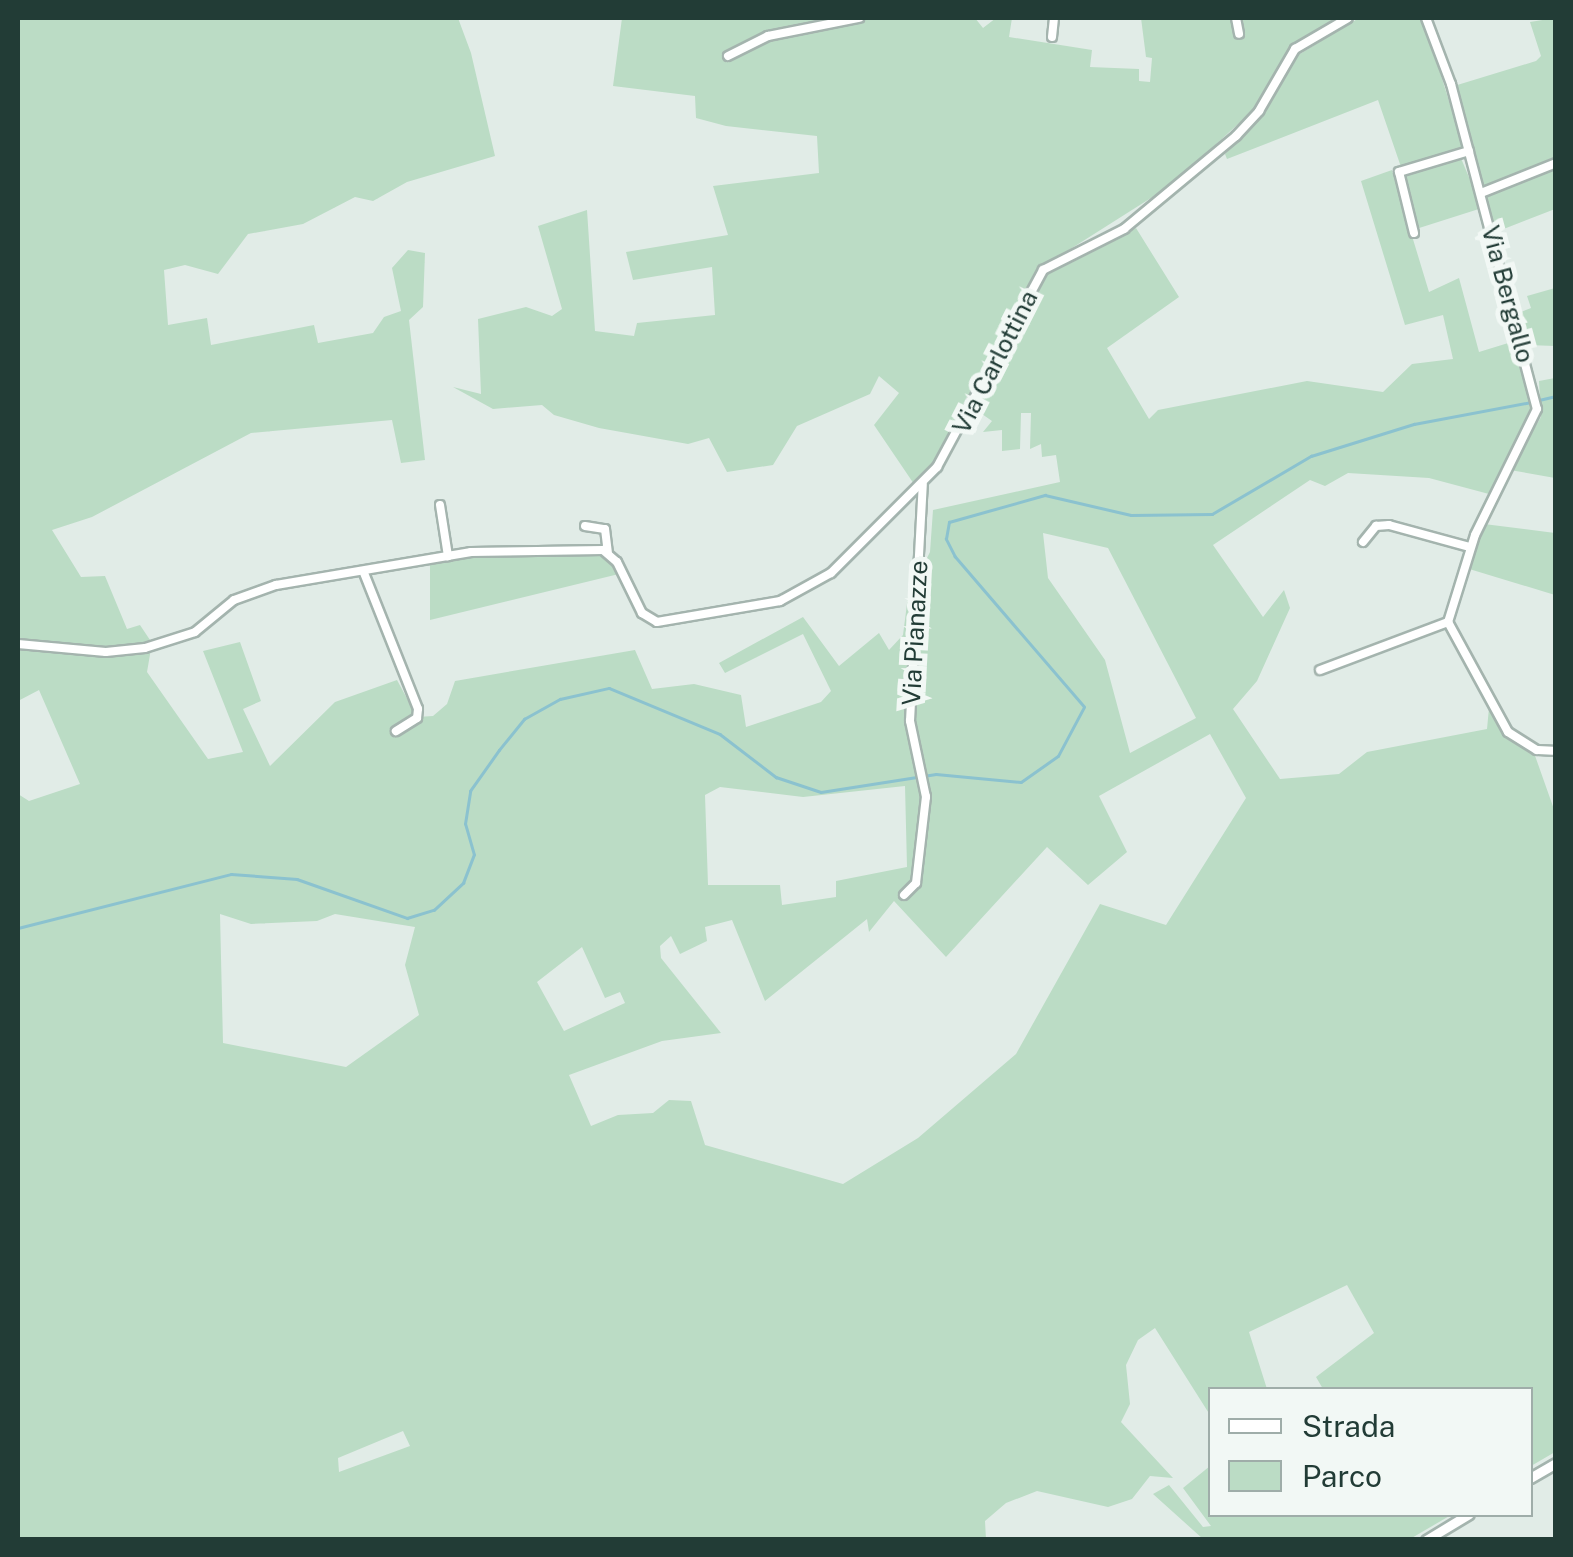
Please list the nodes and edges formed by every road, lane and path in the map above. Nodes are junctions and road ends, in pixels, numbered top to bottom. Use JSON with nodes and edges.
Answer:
{"nodes":[{"id":1,"x":859,"y":18,"type":"edge"},
{"id":2,"x":1054,"y":18,"type":"edge"},
{"id":3,"x":1236,"y":18,"type":"edge"},
{"id":4,"x":1348,"y":18,"type":"edge"},
{"id":5,"x":1426,"y":18,"type":"edge"},
{"id":6,"x":1239,"y":34,"type":"dead end"},
{"id":7,"x":1052,"y":37,"type":"dead end"},
{"id":8,"x":728,"y":56,"type":"dead end"},
{"id":9,"x":1468,"y":151,"type":"junction"},
{"id":10,"x":1556,"y":163,"type":"edge"},
{"id":11,"x":1480,"y":193,"type":"junction"},
{"id":12,"x":1414,"y":233,"type":"dead end"},
{"id":13,"x":923,"y":484,"type":"junction"},
{"id":14,"x":440,"y":505,"type":"dead end"},
{"id":15,"x":585,"y":526,"type":"dead end"},
{"id":16,"x":1363,"y":542,"type":"dead end"},
{"id":17,"x":1470,"y":547,"type":"junction"},
{"id":18,"x":608,"y":552,"type":"junction"},
{"id":19,"x":448,"y":556,"type":"junction"},
{"id":20,"x":364,"y":573,"type":"junction"},
{"id":21,"x":1448,"y":622,"type":"junction"},
{"id":22,"x":18,"y":644,"type":"edge"},
{"id":23,"x":1320,"y":670,"type":"dead end"},
{"id":24,"x":396,"y":731,"type":"dead end"},
{"id":25,"x":1554,"y":750,"type":"edge"},
{"id":26,"x":904,"y":895,"type":"dead end"},
{"id":27,"x":1556,"y":1464,"type":"edge"},
{"id":28,"x":1533,"y":1476,"type":"edge"},
{"id":29,"x":1464,"y":1517,"type":"edge"},
{"id":30,"x":1426,"y":1540,"type":"edge"}],
"edges":[{"from":1,"to":8,"type":"street"},
{"from":2,"to":7,"type":"street"},
{"from":3,"to":6,"type":"street"},
{"from":4,"to":13,"type":"street","name":"Via Carlottina"},
{"from":5,"to":9,"type":"street","name":"Via Bergallo"},
{"from":9,"to":11,"type":"street","name":"Via Bergallo"},
{"from":9,"to":12,"type":"street"},
{"from":10,"to":11,"type":"street"},
{"from":11,"to":17,"type":"street","name":"Via Bergallo"},
{"from":13,"to":18,"type":"street","name":"Via Carlottina"},
{"from":13,"to":26,"type":"street","name":"Via Pianazze"},
{"from":14,"to":19,"type":"street"},
{"from":15,"to":18,"type":"street"},
{"from":16,"to":17,"type":"street"},
{"from":17,"to":21,"type":"street","name":"Via Bergallo"},
{"from":18,"to":19,"type":"street"},
{"from":19,"to":20,"type":"street"},
{"from":20,"to":22,"type":"street"},
{"from":20,"to":24,"type":"street"},
{"from":21,"to":23,"type":"street"},
{"from":21,"to":25,"type":"street"},
{"from":27,"to":28,"type":"street"},
{"from":29,"to":30,"type":"street"}]}
